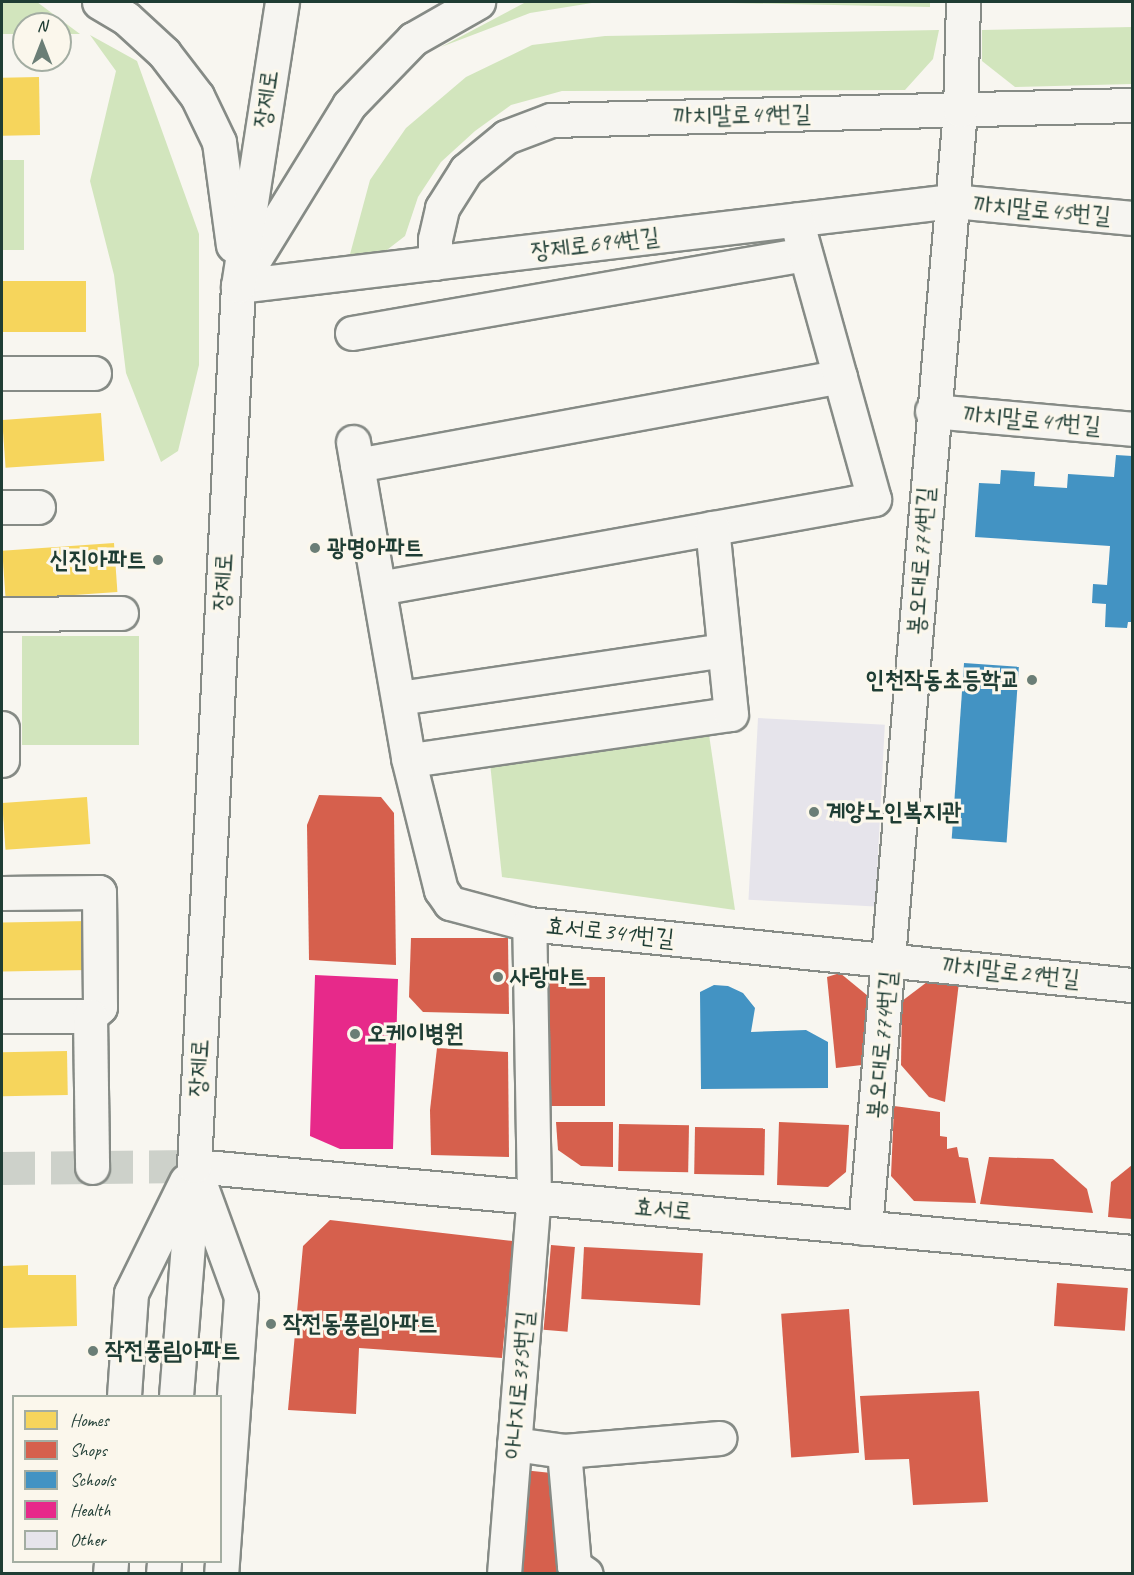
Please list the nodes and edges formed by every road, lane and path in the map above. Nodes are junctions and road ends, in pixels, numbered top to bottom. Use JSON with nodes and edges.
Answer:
{"nodes":[{"id":1,"x":99,"y":2,"type":"edge"},
{"id":2,"x":282,"y":2,"type":"edge"},
{"id":3,"x":478,"y":2,"type":"edge"},
{"id":4,"x":963,"y":2,"type":"edge"},
{"id":5,"x":1132,"y":105,"type":"edge"},
{"id":6,"x":960,"y":110,"type":"junction"},
{"id":7,"x":952,"y":201,"type":"junction"},
{"id":8,"x":1132,"y":218,"type":"edge"},
{"id":9,"x":796,"y":220,"type":"junction"},
{"id":10,"x":806,"y":254,"type":"junction"},
{"id":11,"x":435,"y":263,"type":"junction"},
{"id":12,"x":238,"y":286,"type":"junction"},
{"id":13,"x":352,"y":333,"type":"dead end"},
{"id":14,"x":2,"y":373,"type":"edge"},
{"id":15,"x":94,"y":373,"type":"dead end"},
{"id":16,"x":840,"y":376,"type":"junction"},
{"id":17,"x":933,"y":411,"type":"junction"},
{"id":18,"x":1132,"y":429,"type":"edge"},
{"id":19,"x":2,"y":507,"type":"edge"},
{"id":20,"x":38,"y":507,"type":"dead end"},
{"id":21,"x":712,"y":528,"type":"junction"},
{"id":22,"x":379,"y":588,"type":"junction"},
{"id":23,"x":121,"y":613,"type":"dead end"},
{"id":24,"x":2,"y":614,"type":"edge"},
{"id":25,"x":723,"y":650,"type":"junction"},
{"id":26,"x":399,"y":698,"type":"junction"},
{"id":27,"x":2,"y":728,"type":"edge"},
{"id":28,"x":2,"y":760,"type":"edge"},
{"id":29,"x":411,"y":760,"type":"junction"},
{"id":30,"x":2,"y":893,"type":"edge"},
{"id":31,"x":529,"y":924,"type":"junction"},
{"id":32,"x":890,"y":960,"type":"junction"},
{"id":33,"x":1132,"y":985,"type":"edge"},
{"id":34,"x":2,"y":1016,"type":"edge"},
{"id":35,"x":90,"y":1016,"type":"junction"},
{"id":36,"x":194,"y":1166,"type":"junction"},
{"id":37,"x":92,"y":1167,"type":"dead end"},
{"id":38,"x":534,"y":1197,"type":"junction"},
{"id":39,"x":866,"y":1228,"type":"junction"},
{"id":40,"x":1132,"y":1252,"type":"edge"},
{"id":41,"x":124,"y":1395,"type":"edge"},
{"id":42,"x":176,"y":1395,"type":"edge"},
{"id":43,"x":718,"y":1438,"type":"dead end"},
{"id":44,"x":514,"y":1444,"type":"junction"},
{"id":45,"x":564,"y":1451,"type":"junction"},
{"id":46,"x":222,"y":1560,"type":"edge"},
{"id":47,"x":504,"y":1574,"type":"edge"},
{"id":48,"x":586,"y":1574,"type":"edge"}],
"edges":[{"from":1,"to":12,"type":"street"},
{"from":2,"to":12,"type":"street","name":"장제로"},
{"from":3,"to":12,"type":"street"},
{"from":4,"to":6,"type":"street","name":"봉오대로774번길"},
{"from":5,"to":6,"type":"street","name":"까치말로49번길"},
{"from":6,"to":7,"type":"street","name":"봉오대로774번길"},
{"from":6,"to":11,"type":"street","name":"까치말로49번길"},
{"from":7,"to":8,"type":"street","name":"까치말로45번길"},
{"from":7,"to":9,"type":"street","name":"장제로694번길"},
{"from":7,"to":17,"type":"street","name":"봉오대로774번길"},
{"from":9,"to":10,"type":"street"},
{"from":9,"to":11,"type":"street","name":"장제로694번길"},
{"from":10,"to":13,"type":"street"},
{"from":10,"to":16,"type":"street"},
{"from":11,"to":12,"type":"street","name":"장제로694번길"},
{"from":12,"to":36,"type":"street","name":"장제로"},
{"from":14,"to":15,"type":"street"},
{"from":16,"to":21,"type":"street"},
{"from":16,"to":22,"type":"street"},
{"from":17,"to":18,"type":"street","name":"까치말로41번길"},
{"from":17,"to":32,"type":"street","name":"봉오대로774번길"},
{"from":19,"to":20,"type":"street"},
{"from":21,"to":22,"type":"street"},
{"from":21,"to":25,"type":"street"},
{"from":22,"to":26,"type":"street"},
{"from":23,"to":24,"type":"street"},
{"from":25,"to":26,"type":"street"},
{"from":25,"to":29,"type":"street"},
{"from":26,"to":29,"type":"street"},
{"from":27,"to":28,"type":"street"},
{"from":29,"to":31,"type":"street"},
{"from":30,"to":35,"type":"street"},
{"from":31,"to":32,"type":"street","name":"효서로341번길"},
{"from":31,"to":38,"type":"street","name":"효서로341번길"},
{"from":32,"to":33,"type":"street","name":"까치말로29번길"},
{"from":32,"to":39,"type":"street","name":"봉오대로774번길"},
{"from":34,"to":35,"type":"street"},
{"from":35,"to":37,"type":"street"},
{"from":36,"to":38,"type":"street","name":"효서로"},
{"from":36,"to":41,"type":"street","name":"장제로"},
{"from":36,"to":42,"type":"street","name":"장제로"},
{"from":36,"to":46,"type":"street","name":"장제로"},
{"from":38,"to":39,"type":"street","name":"효서로"},
{"from":38,"to":44,"type":"street","name":"아나지로375번길"},
{"from":39,"to":40,"type":"street","name":"효서로"},
{"from":43,"to":45,"type":"street"},
{"from":44,"to":45,"type":"street"},
{"from":44,"to":47,"type":"street","name":"아나지로375번길"},
{"from":45,"to":48,"type":"street"}]}
